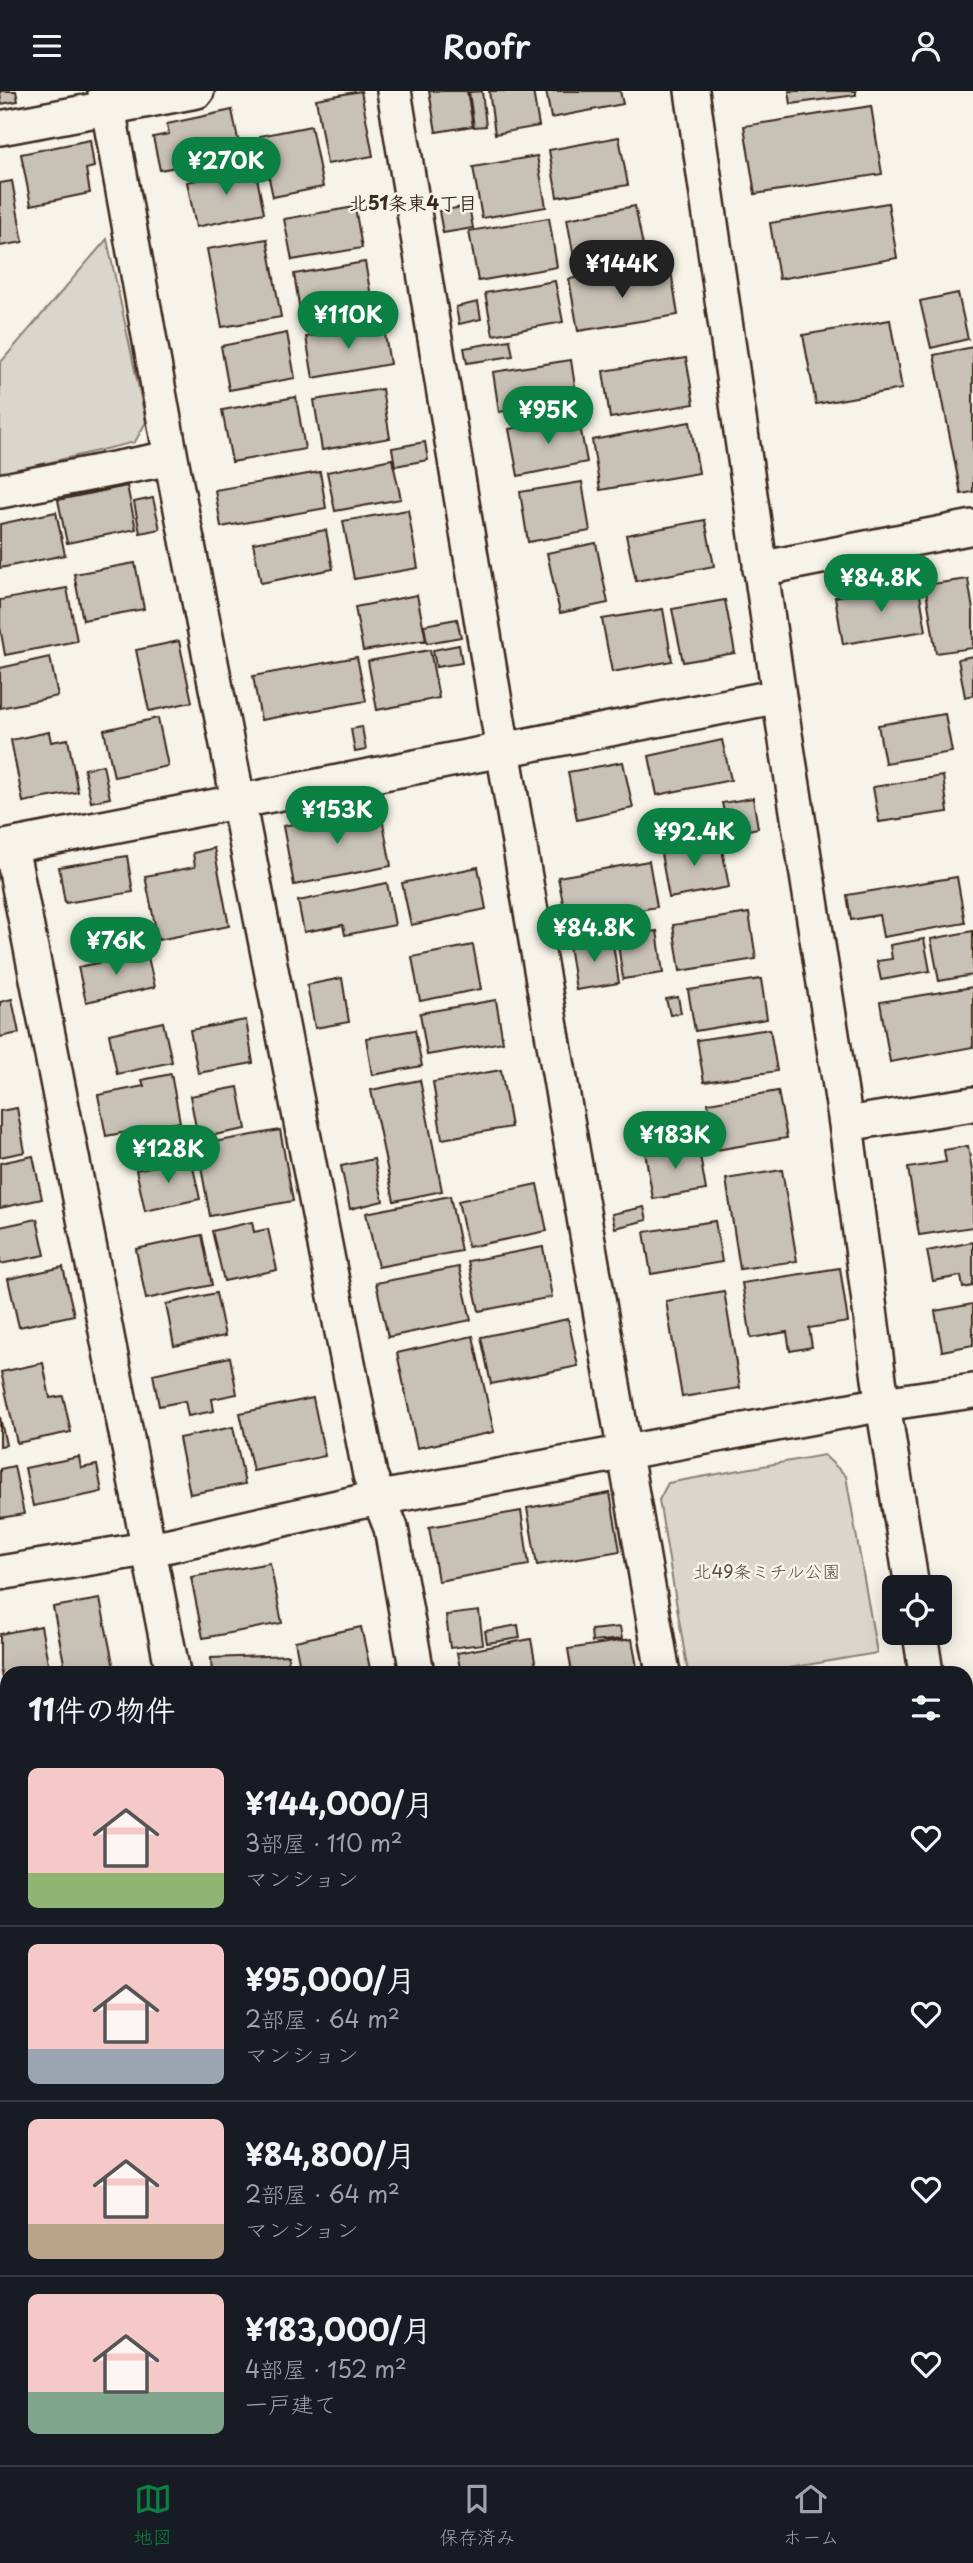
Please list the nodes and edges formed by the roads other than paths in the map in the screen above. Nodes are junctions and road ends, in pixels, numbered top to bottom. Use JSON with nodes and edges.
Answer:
{"nodes":[{"id":1,"x":197,"y":91,"type":"edge"},
{"id":2,"x":394,"y":91,"type":"edge"},
{"id":3,"x":692,"y":91,"type":"edge"},
{"id":4,"x":106,"y":99,"type":"edge"},
{"id":5,"x":0,"y":128,"type":"edge"},
{"id":6,"x":171,"y":458,"type":"junction"},
{"id":7,"x":0,"y":491,"type":"edge"},
{"id":8,"x":973,"y":527,"type":"edge"},
{"id":9,"x":760,"y":569,"type":"junction"},
{"id":10,"x":779,"y":696,"type":"junction"},
{"id":11,"x":503,"y":750,"type":"junction"},
{"id":12,"x":238,"y":800,"type":"junction"},
{"id":13,"x":5,"y":847,"type":"edge"},
{"id":14,"x":973,"y":1104,"type":"edge"},
{"id":15,"x":846,"y":1124,"type":"junction"},
{"id":16,"x":973,"y":1391,"type":"edge"},
{"id":17,"x":883,"y":1403,"type":"junction"},
{"id":18,"x":625,"y":1454,"type":"junction"},
{"id":19,"x":380,"y":1500,"type":"junction"},
{"id":20,"x":150,"y":1549,"type":"junction"},
{"id":21,"x":0,"y":1573,"type":"edge"},
{"id":22,"x":910,"y":1575,"type":"edge"},
{"id":23,"x":922,"y":1645,"type":"edge"},
{"id":24,"x":172,"y":1666,"type":"edge"},
{"id":25,"x":416,"y":1666,"type":"edge"},
{"id":26,"x":662,"y":1666,"type":"edge"},
{"id":27,"x":925,"y":1666,"type":"edge"}],
"edges":[{"from":1,"to":4,"type":"street"},
{"from":2,"to":11,"type":"street"},
{"from":3,"to":9,"type":"street"},
{"from":4,"to":5,"type":"street"},
{"from":4,"to":6,"type":"street"},
{"from":6,"to":7,"type":"street"},
{"from":6,"to":12,"type":"street"},
{"from":8,"to":9,"type":"street"},
{"from":9,"to":10,"type":"street"},
{"from":10,"to":11,"type":"street"},
{"from":10,"to":15,"type":"street"},
{"from":11,"to":12,"type":"street"},
{"from":11,"to":18,"type":"street"},
{"from":12,"to":13,"type":"street"},
{"from":12,"to":19,"type":"street"},
{"from":13,"to":20,"type":"street"},
{"from":14,"to":15,"type":"street"},
{"from":15,"to":17,"type":"street"},
{"from":16,"to":17,"type":"street"},
{"from":17,"to":18,"type":"street"},
{"from":17,"to":22,"type":"street"},
{"from":18,"to":19,"type":"street"},
{"from":18,"to":26,"type":"street"},
{"from":19,"to":20,"type":"street"},
{"from":19,"to":25,"type":"street"},
{"from":20,"to":21,"type":"street"},
{"from":20,"to":24,"type":"street"},
{"from":23,"to":27,"type":"street"}]}
